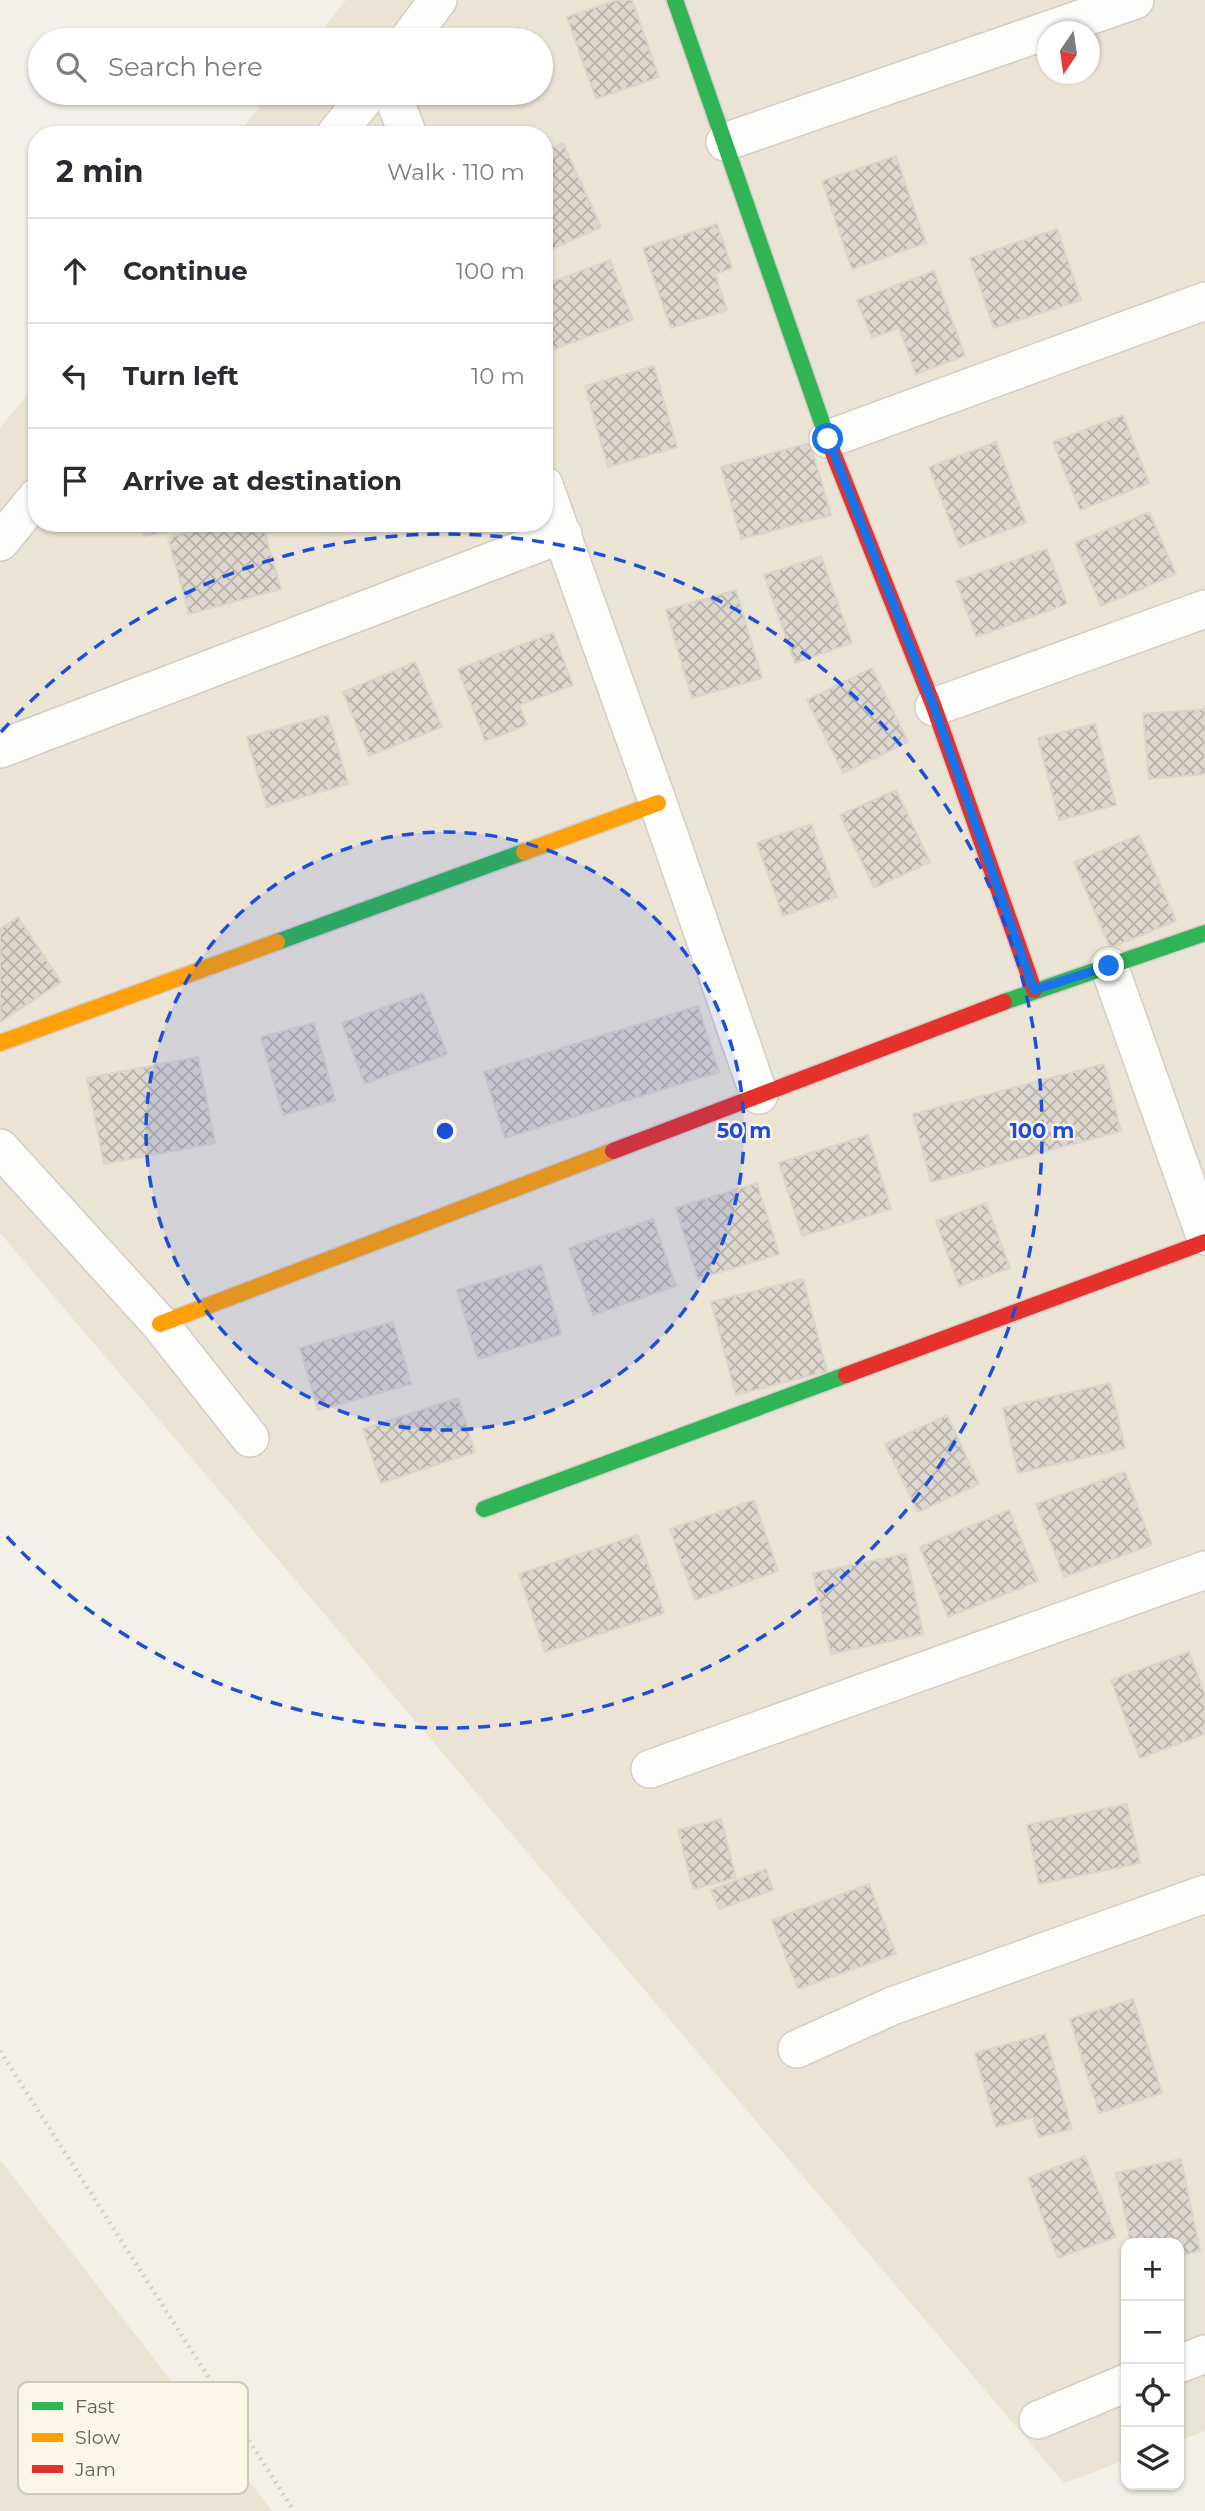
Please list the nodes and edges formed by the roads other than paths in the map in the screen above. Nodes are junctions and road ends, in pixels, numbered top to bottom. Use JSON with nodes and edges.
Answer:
{"nodes":[{"id":1,"x":438,"y":0,"type":"edge"},
{"id":2,"x":675,"y":0,"type":"edge"},
{"id":3,"x":1135,"y":0,"type":"edge"},
{"id":4,"x":417,"y":28,"type":"edge"},
{"id":5,"x":359,"y":105,"type":"edge"},
{"id":6,"x":397,"y":105,"type":"edge"},
{"id":7,"x":342,"y":126,"type":"edge"},
{"id":8,"x":405,"y":126,"type":"edge"},
{"id":9,"x":725,"y":142,"type":"junction"},
{"id":10,"x":1205,"y":301,"type":"edge"},
{"id":11,"x":828,"y":439,"type":"junction"},
{"id":12,"x":553,"y":508,"type":"edge"},
{"id":13,"x":28,"y":509,"type":"edge"},
{"id":14,"x":563,"y":534,"type":"junction"},
{"id":15,"x":0,"y":542,"type":"edge"},
{"id":16,"x":1205,"y":609,"type":"edge"},
{"id":17,"x":934,"y":707,"type":"junction"},
{"id":18,"x":0,"y":749,"type":"edge"},
{"id":19,"x":658,"y":803,"type":"junction"},
{"id":20,"x":1205,"y":933,"type":"edge"},
{"id":21,"x":1109,"y":966,"type":"junction"},
{"id":22,"x":1034,"y":990,"type":"junction"},
{"id":23,"x":0,"y":1043,"type":"edge"},
{"id":24,"x":759,"y":1095,"type":"junction"},
{"id":25,"x":0,"y":1148,"type":"edge"},
{"id":26,"x":1205,"y":1236,"type":"edge"},
{"id":27,"x":1205,"y":1242,"type":"edge"},
{"id":28,"x":160,"y":1324,"type":"junction"},
{"id":29,"x":250,"y":1438,"type":"dead end"},
{"id":30,"x":484,"y":1509,"type":"dead end"},
{"id":31,"x":1205,"y":1570,"type":"edge"},
{"id":32,"x":650,"y":1769,"type":"dead end"},
{"id":33,"x":1205,"y":1894,"type":"edge"},
{"id":34,"x":796,"y":2049,"type":"dead end"},
{"id":35,"x":1205,"y":2354,"type":"edge"},
{"id":36,"x":1184,"y":2362,"type":"edge"},
{"id":37,"x":1121,"y":2385,"type":"edge"},
{"id":38,"x":1038,"y":2420,"type":"dead end"}],
"edges":[{"from":1,"to":4,"type":"street"},
{"from":2,"to":9,"type":"street"},
{"from":3,"to":9,"type":"street"},
{"from":5,"to":7,"type":"street"},
{"from":6,"to":8,"type":"street"},
{"from":9,"to":11,"type":"street"},
{"from":10,"to":11,"type":"street"},
{"from":11,"to":17,"type":"street"},
{"from":12,"to":14,"type":"street"},
{"from":13,"to":15,"type":"street"},
{"from":14,"to":18,"type":"street"},
{"from":14,"to":19,"type":"street"},
{"from":16,"to":17,"type":"street"},
{"from":17,"to":22,"type":"street"},
{"from":19,"to":23,"type":"street"},
{"from":19,"to":24,"type":"street"},
{"from":20,"to":21,"type":"street"},
{"from":21,"to":22,"type":"street"},
{"from":21,"to":26,"type":"street"},
{"from":22,"to":24,"type":"street"},
{"from":24,"to":28,"type":"street"},
{"from":25,"to":28,"type":"street"},
{"from":27,"to":30,"type":"street"},
{"from":28,"to":29,"type":"street"},
{"from":31,"to":32,"type":"street"},
{"from":33,"to":34,"type":"street"},
{"from":35,"to":36,"type":"street"},
{"from":37,"to":38,"type":"street"}]}
